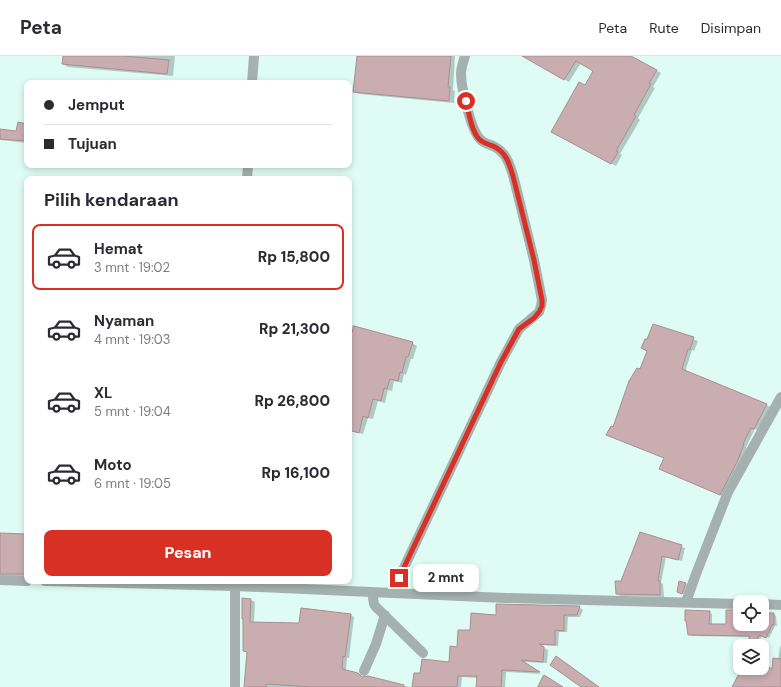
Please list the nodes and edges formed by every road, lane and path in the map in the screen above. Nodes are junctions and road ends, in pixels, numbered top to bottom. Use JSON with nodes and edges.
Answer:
{"nodes":[{"id":1,"x":254,"y":56,"type":"edge"},
{"id":2,"x":465,"y":56,"type":"edge"},
{"id":3,"x":252,"y":80,"type":"edge"},
{"id":4,"x":781,"y":397,"type":"edge"},
{"id":5,"x":0,"y":580,"type":"edge"},
{"id":6,"x":24,"y":581,"type":"edge"},
{"id":7,"x":235,"y":584,"type":"edge"},
{"id":8,"x":250,"y":584,"type":"edge"},
{"id":9,"x":372,"y":592,"type":"junction"},
{"id":10,"x":392,"y":593,"type":"junction"},
{"id":11,"x":686,"y":602,"type":"junction"},
{"id":12,"x":733,"y":604,"type":"edge"},
{"id":13,"x":769,"y":604,"type":"edge"},
{"id":14,"x":781,"y":605,"type":"edge"},
{"id":15,"x":384,"y":615,"type":"junction"},
{"id":16,"x":423,"y":653,"type":"dead end"},
{"id":17,"x":364,"y":671,"type":"dead end"},
{"id":18,"x":235,"y":687,"type":"edge"}],
"edges":[{"from":1,"to":3,"type":"street"},
{"from":2,"to":10,"type":"street"},
{"from":4,"to":11,"type":"street"},
{"from":5,"to":6,"type":"street"},
{"from":7,"to":18,"type":"street"},
{"from":8,"to":9,"type":"street"},
{"from":9,"to":10,"type":"street"},
{"from":9,"to":15,"type":"street"},
{"from":10,"to":11,"type":"street"},
{"from":11,"to":12,"type":"street"},
{"from":13,"to":14,"type":"street"},
{"from":15,"to":16,"type":"street"},
{"from":15,"to":17,"type":"street"}]}
